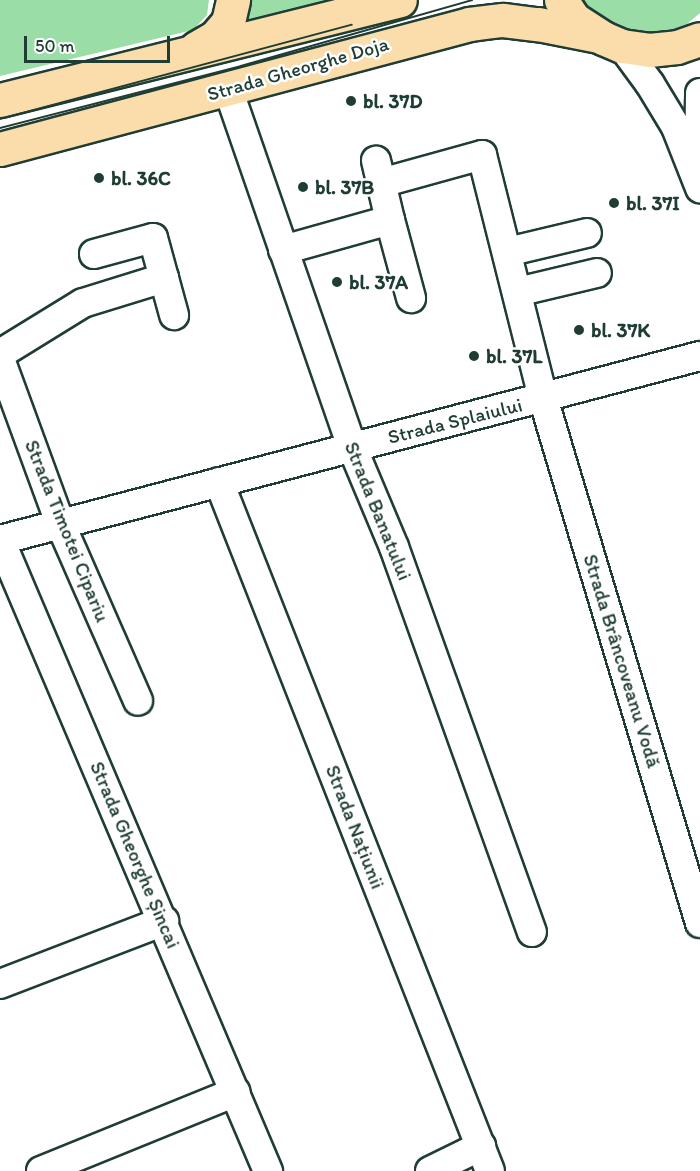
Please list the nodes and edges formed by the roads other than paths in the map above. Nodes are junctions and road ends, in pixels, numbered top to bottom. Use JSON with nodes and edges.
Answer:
{"nodes":[{"id":1,"x":233,"y":0,"type":"edge"},
{"id":2,"x":400,"y":0,"type":"edge"},
{"id":3,"x":516,"y":0,"type":"edge"},
{"id":4,"x":589,"y":25,"type":"edge"},
{"id":5,"x":700,"y":39,"type":"edge"},
{"id":6,"x":188,"y":53,"type":"junction"},
{"id":7,"x":228,"y":89,"type":"junction"},
{"id":8,"x":700,"y":93,"type":"edge"},
{"id":9,"x":0,"y":100,"type":"edge"},
{"id":10,"x":0,"y":149,"type":"edge"},
{"id":11,"x":700,"y":175,"type":"edge"},
{"id":12,"x":700,"y":188,"type":"edge"},
{"id":13,"x":390,"y":220,"type":"junction"},
{"id":14,"x":587,"y":233,"type":"dead end"},
{"id":15,"x":283,"y":250,"type":"junction"},
{"id":16,"x":507,"y":252,"type":"junction"},
{"id":17,"x":94,"y":254,"type":"dead end"},
{"id":18,"x":597,"y":273,"type":"dead end"},
{"id":19,"x":164,"y":278,"type":"junction"},
{"id":20,"x":517,"y":292,"type":"junction"},
{"id":21,"x":411,"y":298,"type":"dead end"},
{"id":22,"x":174,"y":315,"type":"dead end"},
{"id":23,"x":0,"y":354,"type":"edge"},
{"id":24,"x":700,"y":356,"type":"edge"},
{"id":25,"x":0,"y":358,"type":"edge"},
{"id":26,"x":543,"y":398,"type":"junction"},
{"id":27,"x":352,"y":447,"type":"junction"},
{"id":28,"x":219,"y":482,"type":"junction"},
{"id":29,"x":60,"y":523,"type":"junction"},
{"id":30,"x":0,"y":540,"type":"edge"},
{"id":31,"x":138,"y":701,"type":"dead end"},
{"id":32,"x":164,"y":921,"type":"junction"},
{"id":33,"x":700,"y":923,"type":"edge"},
{"id":34,"x":532,"y":932,"type":"dead end"},
{"id":35,"x":0,"y":984,"type":"edge"},
{"id":36,"x":236,"y":1092,"type":"junction"},
{"id":37,"x":486,"y":1159,"type":"edge"},
{"id":38,"x":41,"y":1171,"type":"edge"},
{"id":39,"x":268,"y":1171,"type":"edge"},
{"id":40,"x":430,"y":1171,"type":"edge"}],
"edges":[{"from":1,"to":6,"type":"main road"},
{"from":2,"to":6,"type":"main road","name":"Strada Gheorghe Doja"},
{"from":3,"to":4,"type":"main road"},
{"from":4,"to":5,"type":"main road"},
{"from":4,"to":7,"type":"main road","name":"Strada Gheorghe Doja"},
{"from":4,"to":12,"type":"street"},
{"from":6,"to":9,"type":"main road","name":"Strada Gheorghe Doja"},
{"from":7,"to":10,"type":"main road","name":"Strada Gheorghe Doja"},
{"from":7,"to":15,"type":"street","name":"Strada Banatului"},
{"from":8,"to":11,"type":"street"},
{"from":13,"to":15,"type":"street"},
{"from":13,"to":16,"type":"street","name":"Strada Brâncoveanu Vodă"},
{"from":13,"to":21,"type":"street"},
{"from":14,"to":16,"type":"street"},
{"from":15,"to":27,"type":"street","name":"Strada Banatului"},
{"from":16,"to":20,"type":"street","name":"Strada Brâncoveanu Vodă"},
{"from":17,"to":19,"type":"street"},
{"from":18,"to":20,"type":"street"},
{"from":19,"to":22,"type":"street"},
{"from":19,"to":23,"type":"street"},
{"from":20,"to":26,"type":"street","name":"Strada Brâncoveanu Vodă"},
{"from":24,"to":26,"type":"street","name":"Strada Splaiului"},
{"from":25,"to":29,"type":"street","name":"Strada Timotei Cipariu"},
{"from":26,"to":27,"type":"street","name":"Strada Splaiului"},
{"from":26,"to":33,"type":"street","name":"Strada Brâncoveanu Vodă"},
{"from":27,"to":28,"type":"street","name":"Strada Splaiului"},
{"from":27,"to":34,"type":"street","name":"Strada Banatului"},
{"from":28,"to":29,"type":"street","name":"Strada Splaiului"},
{"from":28,"to":37,"type":"street","name":"Strada Națiunii"},
{"from":29,"to":30,"type":"street","name":"Strada Splaiului"},
{"from":29,"to":31,"type":"street","name":"Strada Timotei Cipariu"},
{"from":30,"to":32,"type":"street","name":"Strada Gheorghe Șincai"},
{"from":32,"to":35,"type":"street"},
{"from":32,"to":36,"type":"street","name":"Strada Gheorghe Șincai"},
{"from":36,"to":38,"type":"street"},
{"from":36,"to":39,"type":"street","name":"Strada Gheorghe Șincai"},
{"from":37,"to":40,"type":"street"}]}
